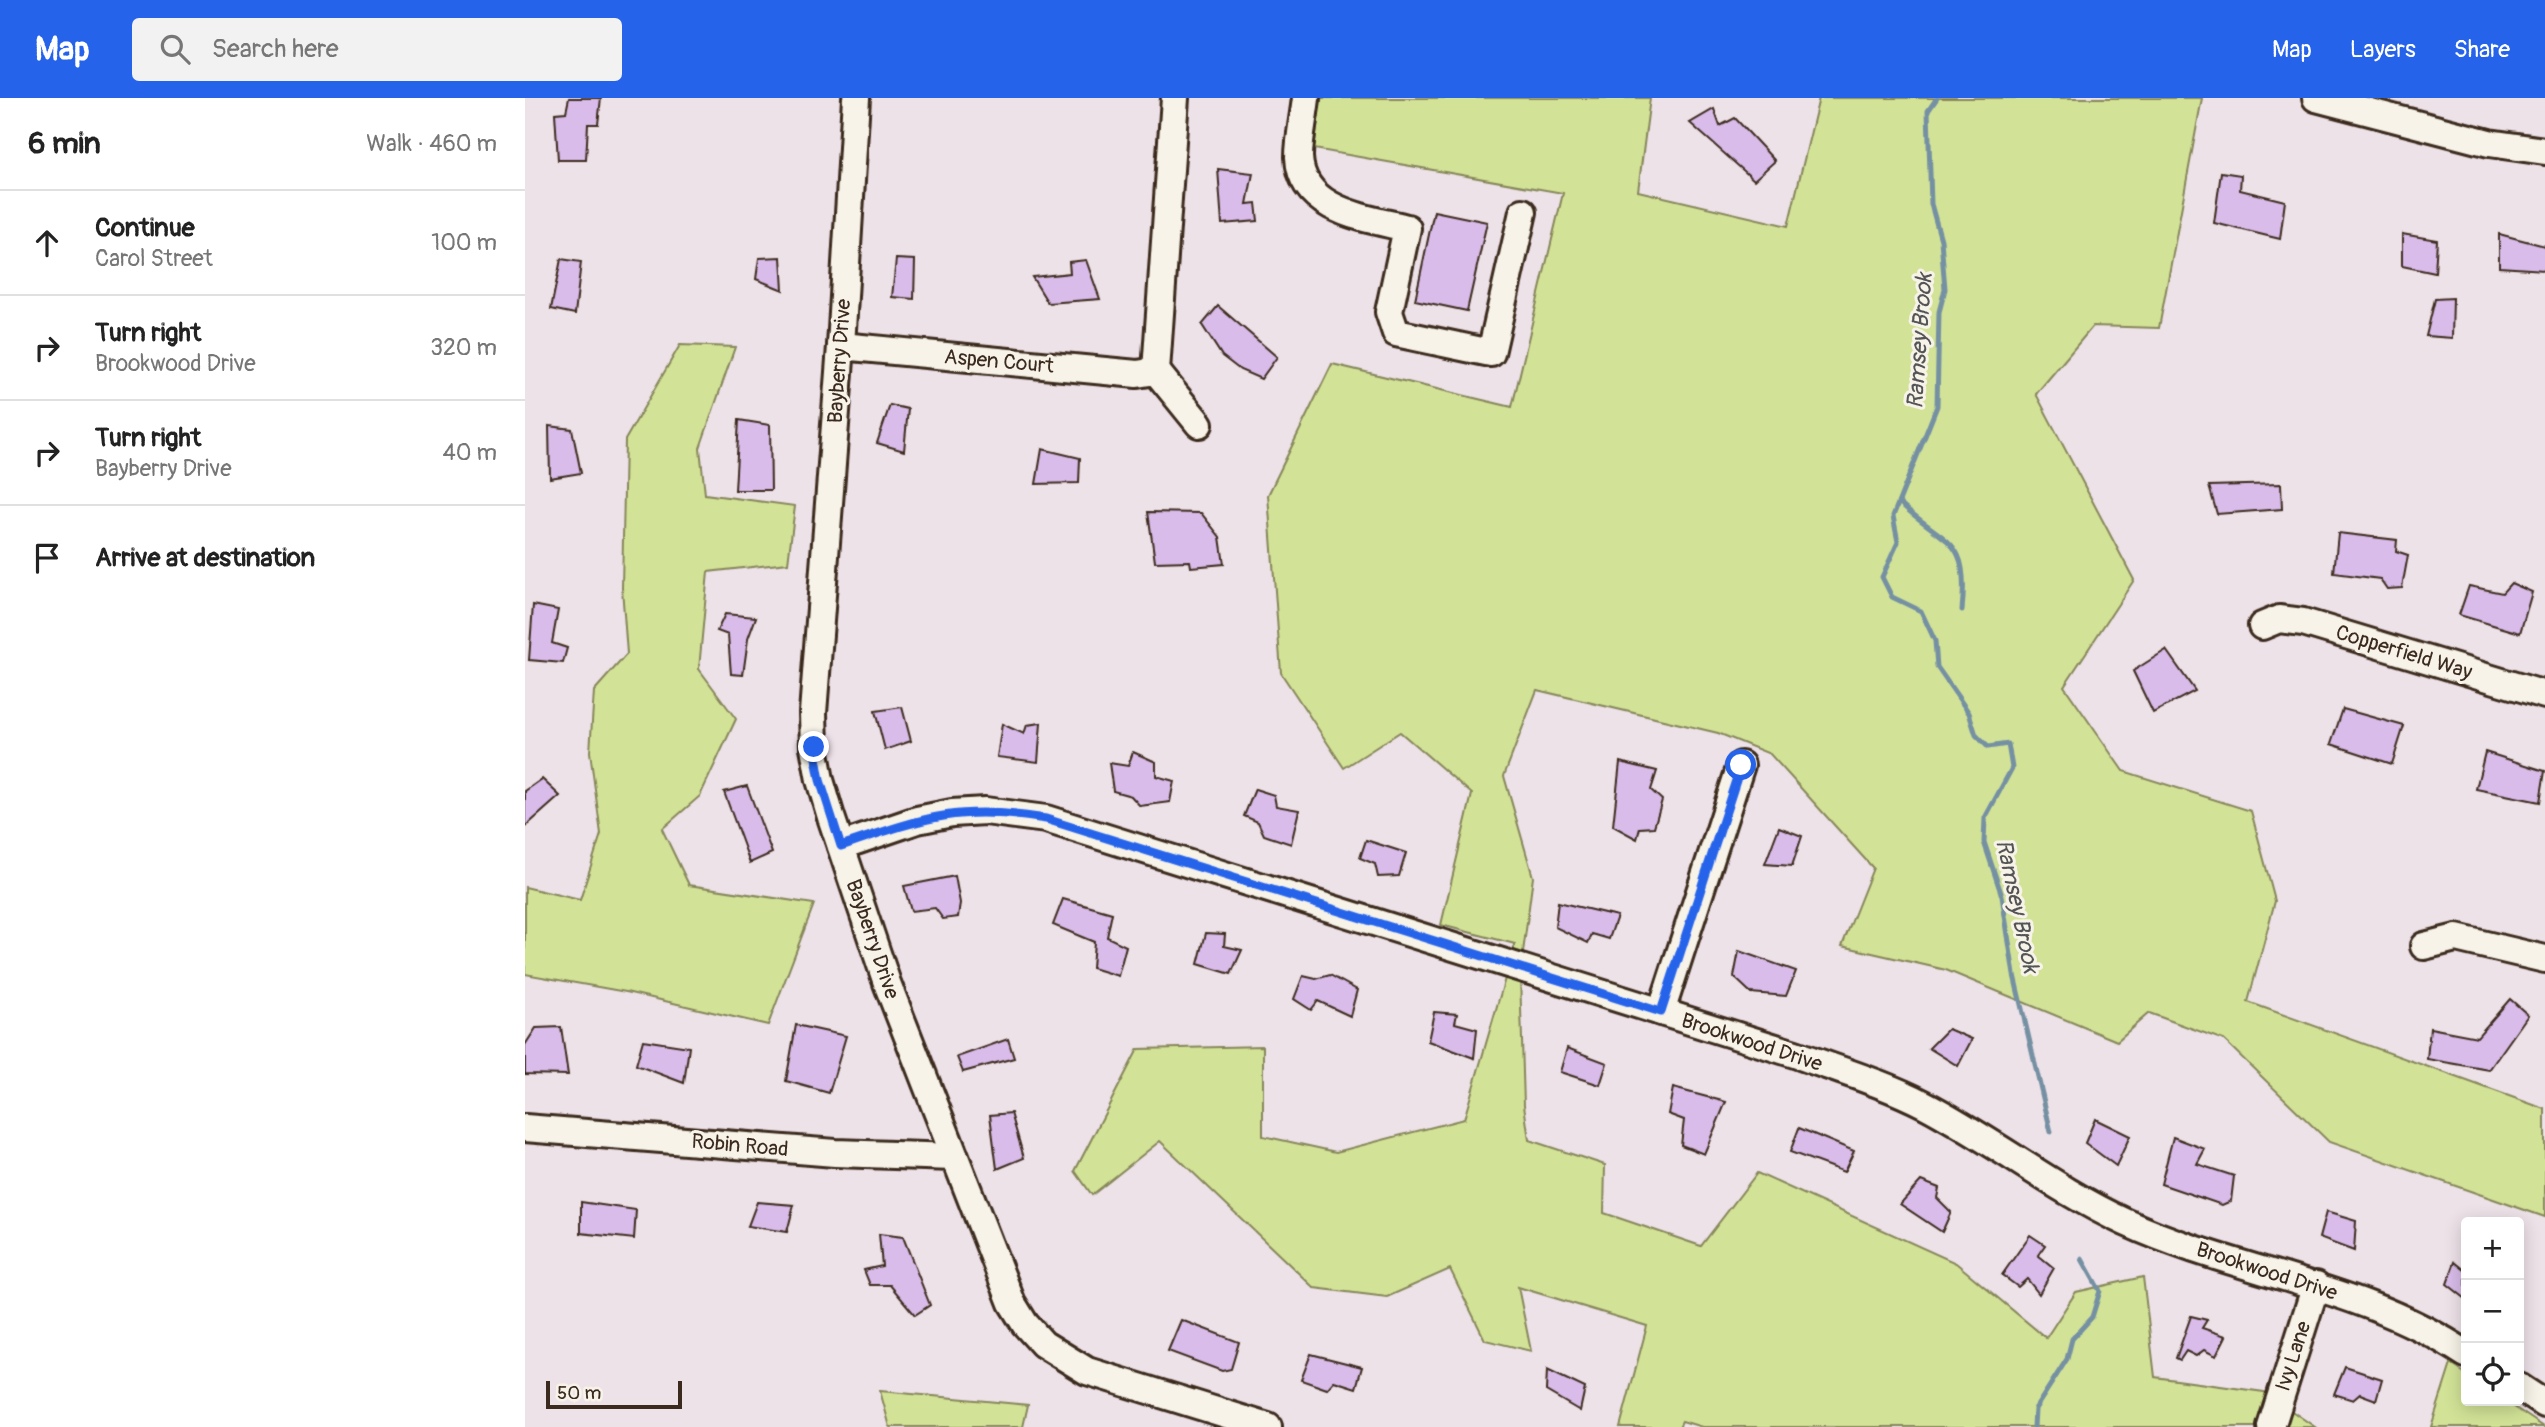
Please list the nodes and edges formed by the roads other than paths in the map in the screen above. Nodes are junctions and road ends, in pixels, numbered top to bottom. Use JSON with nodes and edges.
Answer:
{"nodes":[{"id":1,"x":856,"y":98,"type":"edge"},
{"id":2,"x":1175,"y":98,"type":"edge"},
{"id":3,"x":1306,"y":98,"type":"edge"},
{"id":4,"x":2316,"y":98,"type":"edge"},
{"id":5,"x":2545,"y":150,"type":"edge"},
{"id":6,"x":1523,"y":212,"type":"dead end"},
{"id":7,"x":841,"y":346,"type":"junction"},
{"id":8,"x":1156,"y":371,"type":"junction"},
{"id":9,"x":1199,"y":424,"type":"dead end"},
{"id":10,"x":2262,"y":626,"type":"dead end"},
{"id":11,"x":2545,"y":695,"type":"edge"},
{"id":12,"x":1741,"y":765,"type":"dead end"},
{"id":13,"x":841,"y":846,"type":"junction"},
{"id":14,"x":2424,"y":946,"type":"dead end"},
{"id":15,"x":2545,"y":960,"type":"edge"},
{"id":16,"x":1661,"y":1012,"type":"junction"},
{"id":17,"x":525,"y":1128,"type":"edge"},
{"id":18,"x":954,"y":1157,"type":"junction"},
{"id":19,"x":2316,"y":1286,"type":"junction"},
{"id":20,"x":2461,"y":1351,"type":"edge"},
{"id":21,"x":2524,"y":1390,"type":"edge"},
{"id":22,"x":2545,"y":1404,"type":"edge"},
{"id":23,"x":1268,"y":1427,"type":"edge"},
{"id":24,"x":2271,"y":1427,"type":"edge"}],
"edges":[{"from":1,"to":7,"type":"street","name":"Bayberry Drive"},
{"from":2,"to":8,"type":"street"},
{"from":3,"to":6,"type":"street"},
{"from":4,"to":5,"type":"street"},
{"from":7,"to":8,"type":"street","name":"Aspen Court"},
{"from":7,"to":13,"type":"street","name":"Bayberry Drive"},
{"from":8,"to":9,"type":"street"},
{"from":10,"to":11,"type":"street","name":"Copperfield Way"},
{"from":12,"to":16,"type":"street"},
{"from":13,"to":16,"type":"street","name":"Brookwood Drive"},
{"from":13,"to":18,"type":"street","name":"Bayberry Drive"},
{"from":14,"to":15,"type":"street"},
{"from":16,"to":19,"type":"street","name":"Brookwood Drive"},
{"from":17,"to":18,"type":"street","name":"Robin Road"},
{"from":18,"to":23,"type":"street","name":"Bayberry Drive"},
{"from":19,"to":20,"type":"street","name":"Brookwood Drive"},
{"from":19,"to":24,"type":"street","name":"Ivy Lane"},
{"from":21,"to":22,"type":"street"}]}
